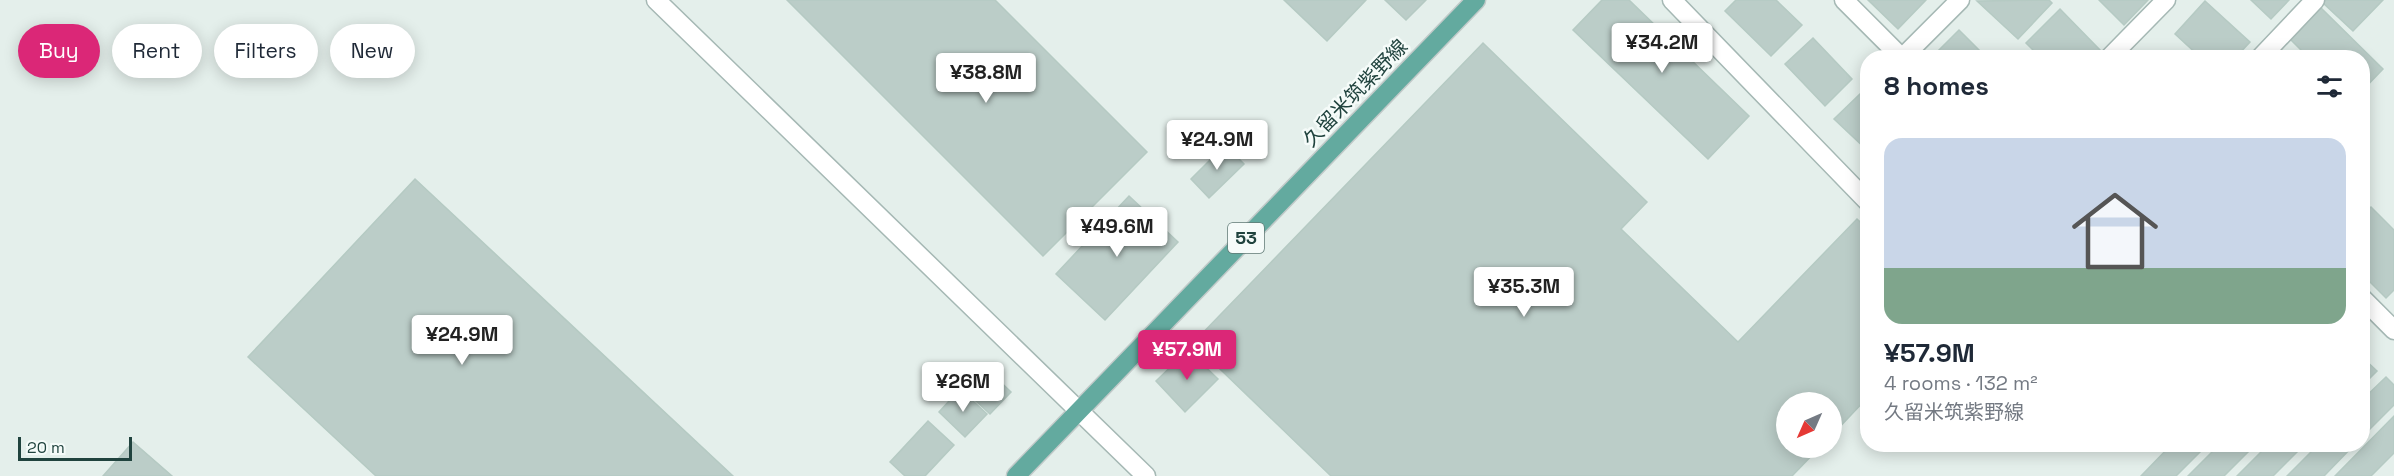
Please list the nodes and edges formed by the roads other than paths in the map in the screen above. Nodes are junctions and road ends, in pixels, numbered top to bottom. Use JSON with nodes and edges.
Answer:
{"nodes":[{"id":1,"x":656,"y":0,"type":"edge"},
{"id":2,"x":1476,"y":0,"type":"edge"},
{"id":3,"x":1672,"y":0,"type":"edge"},
{"id":4,"x":1844,"y":0,"type":"edge"},
{"id":5,"x":1960,"y":0,"type":"edge"},
{"id":6,"x":2166,"y":0,"type":"edge"},
{"id":7,"x":2315,"y":0,"type":"edge"},
{"id":8,"x":1895,"y":50,"type":"edge"},
{"id":9,"x":1909,"y":50,"type":"edge"},
{"id":10,"x":2117,"y":50,"type":"edge"},
{"id":11,"x":2268,"y":50,"type":"edge"},
{"id":12,"x":1860,"y":194,"type":"edge"},
{"id":13,"x":2370,"y":306,"type":"edge"},
{"id":14,"x":2394,"y":330,"type":"edge"},
{"id":15,"x":1079,"y":410,"type":"junction"},
{"id":16,"x":1016,"y":476,"type":"edge"},
{"id":17,"x":1146,"y":476,"type":"edge"}],
"edges":[{"from":1,"to":15,"type":"street"},
{"from":2,"to":15,"type":"main road","name":"久留米筑紫野線","number":"53"},
{"from":3,"to":12,"type":"street"},
{"from":4,"to":8,"type":"street"},
{"from":5,"to":9,"type":"street"},
{"from":6,"to":10,"type":"street"},
{"from":7,"to":11,"type":"street"},
{"from":13,"to":14,"type":"street"},
{"from":15,"to":16,"type":"main road","name":"久留米筑紫野線","number":"53"},
{"from":15,"to":17,"type":"street"}]}
